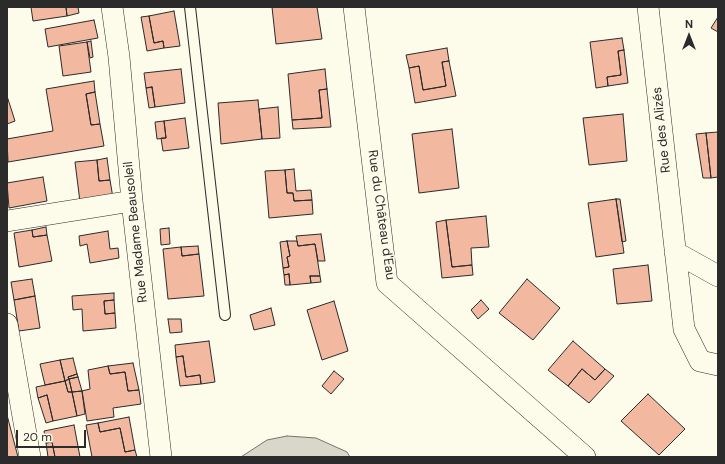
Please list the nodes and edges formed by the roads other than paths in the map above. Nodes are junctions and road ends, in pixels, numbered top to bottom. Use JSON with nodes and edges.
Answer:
{"nodes":[{"id":1,"x":112,"y":7,"type":"edge"},
{"id":2,"x":190,"y":7,"type":"edge"},
{"id":3,"x":354,"y":7,"type":"edge"},
{"id":4,"x":648,"y":7,"type":"edge"},
{"id":5,"x":132,"y":201,"type":"junction"},
{"id":6,"x":7,"y":221,"type":"edge"},
{"id":7,"x":675,"y":252,"type":"junction"},
{"id":8,"x":718,"y":276,"type":"edge"},
{"id":9,"x":225,"y":315,"type":"dead end"},
{"id":10,"x":7,"y":324,"type":"edge"},
{"id":11,"x":718,"y":365,"type":"edge"},
{"id":12,"x":30,"y":457,"type":"edge"},
{"id":13,"x":161,"y":457,"type":"edge"},
{"id":14,"x":585,"y":457,"type":"edge"}],
"edges":[{"from":1,"to":5,"type":"street","name":"Rue Madame Beausoleil"},
{"from":2,"to":9,"type":"lane"},
{"from":3,"to":14,"type":"street","name":"Rue du Château d'Eau"},
{"from":4,"to":7,"type":"street","name":"Rue des Alizés"},
{"from":5,"to":6,"type":"street"},
{"from":5,"to":13,"type":"street","name":"Rue Madame Beausoleil"},
{"from":7,"to":8,"type":"street"},
{"from":7,"to":11,"type":"street","name":"Rue des Alizés"},
{"from":10,"to":12,"type":"street"}]}
